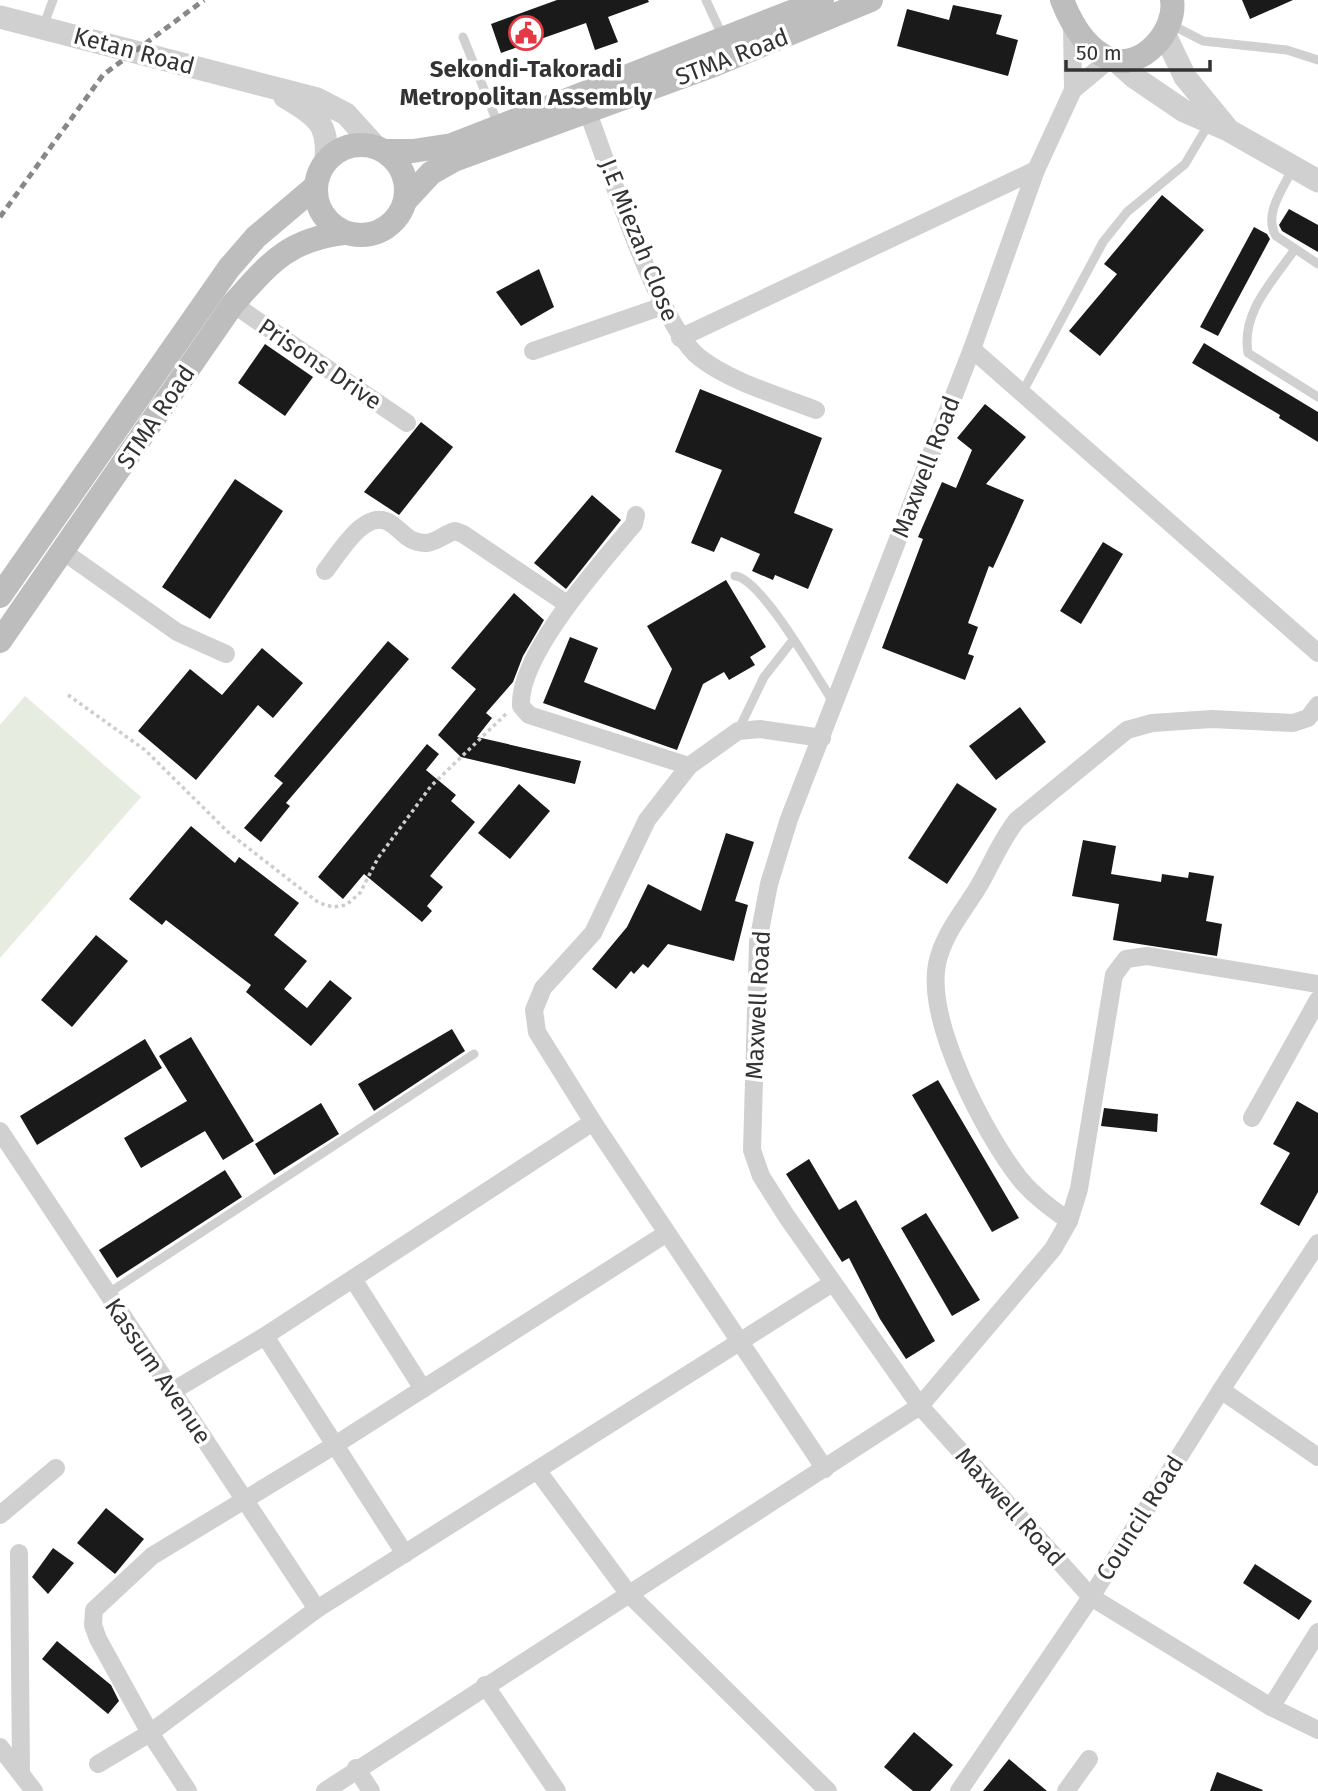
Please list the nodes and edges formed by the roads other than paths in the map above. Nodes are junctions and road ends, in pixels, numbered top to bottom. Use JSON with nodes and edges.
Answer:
{"nodes":[{"id":1,"x":53,"y":0,"type":"edge"},
{"id":2,"x":706,"y":0,"type":"edge"},
{"id":3,"x":822,"y":0,"type":"edge"},
{"id":4,"x":871,"y":0,"type":"edge"},
{"id":5,"x":1062,"y":0,"type":"edge"},
{"id":6,"x":0,"y":17,"type":"edge"},
{"id":7,"x":1169,"y":19,"type":"edge"},
{"id":8,"x":1072,"y":23,"type":"junction"},
{"id":9,"x":43,"y":27,"type":"junction"},
{"id":10,"x":463,"y":37,"type":"dead end"},
{"id":11,"x":724,"y":38,"type":"junction"},
{"id":12,"x":1317,"y":58,"type":"edge"},
{"id":13,"x":1112,"y":59,"type":"junction"},
{"id":14,"x":268,"y":86,"type":"junction"},
{"id":15,"x":1073,"y":90,"type":"junction"},
{"id":16,"x":588,"y":113,"type":"junction"},
{"id":17,"x":498,"y":126,"type":"junction"},
{"id":18,"x":1219,"y":126,"type":"junction"},
{"id":19,"x":380,"y":149,"type":"junction"},
{"id":20,"x":326,"y":160,"type":"junction"},
{"id":21,"x":1293,"y":167,"type":"junction"},
{"id":22,"x":1036,"y":170,"type":"junction"},
{"id":23,"x":1318,"y":181,"type":"edge"},
{"id":24,"x":314,"y":187,"type":"junction"},
{"id":25,"x":405,"y":201,"type":"junction"},
{"id":26,"x":343,"y":233,"type":"junction"},
{"id":27,"x":1295,"y":249,"type":"junction"},
{"id":28,"x":1318,"y":264,"type":"edge"},
{"id":29,"x":233,"y":304,"type":"junction"},
{"id":30,"x":663,"y":306,"type":"junction"},
{"id":31,"x":680,"y":338,"type":"junction"},
{"id":32,"x":972,"y":349,"type":"junction"},
{"id":33,"x":533,"y":351,"type":"dead end"},
{"id":34,"x":1022,"y":393,"type":"junction"},
{"id":35,"x":1318,"y":397,"type":"edge"},
{"id":36,"x":816,"y":410,"type":"dead end"},
{"id":37,"x":407,"y":423,"type":"dead end"},
{"id":38,"x":636,"y":515,"type":"dead end"},
{"id":39,"x":64,"y":552,"type":"junction"},
{"id":40,"x":325,"y":570,"type":"dead end"},
{"id":41,"x":735,"y":576,"type":"dead end"},
{"id":42,"x":0,"y":596,"type":"edge"},
{"id":43,"x":567,"y":604,"type":"junction"},
{"id":44,"x":793,"y":640,"type":"junction"},
{"id":45,"x":0,"y":641,"type":"edge"},
{"id":46,"x":1318,"y":653,"type":"edge"},
{"id":47,"x":226,"y":654,"type":"dead end"},
{"id":48,"x":835,"y":704,"type":"junction"},
{"id":49,"x":1318,"y":706,"type":"edge"},
{"id":50,"x":738,"y":731,"type":"junction"},
{"id":51,"x":821,"y":738,"type":"junction"},
{"id":52,"x":689,"y":766,"type":"junction"},
{"id":53,"x":1318,"y":984,"type":"edge"},
{"id":54,"x":1318,"y":1000,"type":"edge"},
{"id":55,"x":474,"y":1054,"type":"dead end"},
{"id":56,"x":1252,"y":1118,"type":"dead end"},
{"id":57,"x":593,"y":1122,"type":"junction"},
{"id":58,"x":0,"y":1131,"type":"edge"},
{"id":59,"x":1069,"y":1221,"type":"junction"},
{"id":60,"x":667,"y":1233,"type":"junction"},
{"id":61,"x":1318,"y":1243,"type":"edge"},
{"id":62,"x":353,"y":1279,"type":"junction"},
{"id":63,"x":831,"y":1284,"type":"junction"},
{"id":64,"x":107,"y":1294,"type":"junction"},
{"id":65,"x":265,"y":1336,"type":"junction"},
{"id":66,"x":741,"y":1339,"type":"junction"},
{"id":67,"x":423,"y":1389,"type":"junction"},
{"id":68,"x":1220,"y":1390,"type":"junction"},
{"id":69,"x":171,"y":1392,"type":"junction"},
{"id":70,"x":920,"y":1406,"type":"junction"},
{"id":71,"x":335,"y":1445,"type":"junction"},
{"id":72,"x":1318,"y":1457,"type":"edge"},
{"id":73,"x":57,"y":1468,"type":"dead end"},
{"id":74,"x":537,"y":1469,"type":"junction"},
{"id":75,"x":825,"y":1469,"type":"junction"},
{"id":76,"x":245,"y":1501,"type":"junction"},
{"id":77,"x":0,"y":1515,"type":"edge"},
{"id":78,"x":19,"y":1553,"type":"dead end"},
{"id":79,"x":405,"y":1553,"type":"junction"},
{"id":80,"x":628,"y":1593,"type":"junction"},
{"id":81,"x":1091,"y":1597,"type":"junction"},
{"id":82,"x":317,"y":1609,"type":"junction"},
{"id":83,"x":1318,"y":1632,"type":"edge"},
{"id":84,"x":485,"y":1685,"type":"junction"},
{"id":85,"x":1271,"y":1707,"type":"junction"},
{"id":86,"x":1318,"y":1730,"type":"edge"},
{"id":87,"x":150,"y":1733,"type":"junction"},
{"id":88,"x":0,"y":1747,"type":"edge"},
{"id":89,"x":1089,"y":1759,"type":"dead end"},
{"id":90,"x":98,"y":1763,"type":"dead end"},
{"id":91,"x":356,"y":1768,"type":"junction"},
{"id":92,"x":21,"y":1772,"type":"junction"},
{"id":93,"x":34,"y":1791,"type":"edge"},
{"id":94,"x":188,"y":1791,"type":"edge"},
{"id":95,"x":325,"y":1791,"type":"edge"},
{"id":96,"x":371,"y":1791,"type":"edge"},
{"id":97,"x":557,"y":1791,"type":"edge"},
{"id":98,"x":828,"y":1791,"type":"edge"},
{"id":99,"x":959,"y":1791,"type":"edge"},
{"id":100,"x":1066,"y":1791,"type":"edge"}],
"edges":[{"from":1,"to":9,"type":"lane"},
{"from":2,"to":11,"type":"lane"},
{"from":3,"to":11,"type":"main road","name":"STMA Road"},
{"from":4,"to":16,"type":"main road","name":"STMA Road"},
{"from":5,"to":8,"type":"main road"},
{"from":6,"to":9,"type":"street","name":"Ketan Road"},
{"from":7,"to":12,"type":"lane"},
{"from":7,"to":13,"type":"main road"},
{"from":7,"to":18,"type":"street"},
{"from":8,"to":13,"type":"main road"},
{"from":8,"to":15,"type":"street","name":"Maxwell Road"},
{"from":9,"to":14,"type":"street","name":"Ketan Road"},
{"from":10,"to":17,"type":"lane"},
{"from":11,"to":17,"type":"main road","name":"STMA Road"},
{"from":13,"to":15,"type":"street","name":"Maxwell Road"},
{"from":13,"to":18,"type":"street"},
{"from":14,"to":19,"type":"street","name":"Ketan Road"},
{"from":14,"to":20,"type":"street","name":"Ketan Road"},
{"from":15,"to":22,"type":"street","name":"Maxwell Road"},
{"from":16,"to":25,"type":"main road","name":"STMA Road"},
{"from":16,"to":30,"type":"street","name":"J.E Miezah Close"},
{"from":17,"to":19,"type":"main road","name":"STMA Road"},
{"from":18,"to":21,"type":"street"},
{"from":18,"to":34,"type":"lane"},
{"from":19,"to":20,"type":"main road"},
{"from":19,"to":25,"type":"main road"},
{"from":20,"to":24,"type":"main road"},
{"from":21,"to":23,"type":"street"},
{"from":21,"to":27,"type":"lane"},
{"from":22,"to":31,"type":"street"},
{"from":22,"to":32,"type":"street","name":"Maxwell Road"},
{"from":24,"to":26,"type":"main road"},
{"from":24,"to":42,"type":"main road","name":"STMA Road"},
{"from":25,"to":26,"type":"main road"},
{"from":26,"to":29,"type":"main road","name":"STMA Road"},
{"from":27,"to":28,"type":"lane"},
{"from":27,"to":35,"type":"lane"},
{"from":29,"to":37,"type":"street","name":"Prisons Drive"},
{"from":29,"to":39,"type":"main road","name":"STMA Road"},
{"from":30,"to":31,"type":"street","name":"J.E Miezah Close"},
{"from":30,"to":33,"type":"street"},
{"from":31,"to":36,"type":"street","name":"J.E Miezah Close"},
{"from":32,"to":34,"type":"street"},
{"from":32,"to":48,"type":"street","name":"Maxwell Road"},
{"from":34,"to":46,"type":"street"},
{"from":38,"to":43,"type":"street"},
{"from":39,"to":45,"type":"main road","name":"STMA Road"},
{"from":39,"to":47,"type":"street"},
{"from":40,"to":43,"type":"street"},
{"from":41,"to":44,"type":"lane"},
{"from":43,"to":52,"type":"street"},
{"from":44,"to":48,"type":"lane"},
{"from":44,"to":50,"type":"lane"},
{"from":48,"to":51,"type":"street","name":"Maxwell Road"},
{"from":49,"to":59,"type":"street"},
{"from":50,"to":51,"type":"street"},
{"from":50,"to":52,"type":"street"},
{"from":51,"to":63,"type":"street","name":"Maxwell Road"},
{"from":52,"to":57,"type":"street"},
{"from":53,"to":59,"type":"street"},
{"from":54,"to":56,"type":"street"},
{"from":55,"to":64,"type":"lane"},
{"from":57,"to":60,"type":"street"},
{"from":57,"to":62,"type":"street"},
{"from":58,"to":64,"type":"street","name":"Kassum Avenue"},
{"from":59,"to":70,"type":"street"},
{"from":60,"to":66,"type":"street"},
{"from":60,"to":67,"type":"street"},
{"from":61,"to":68,"type":"street","name":"Council Road"},
{"from":62,"to":65,"type":"street"},
{"from":62,"to":67,"type":"street"},
{"from":63,"to":66,"type":"street"},
{"from":63,"to":70,"type":"street","name":"Maxwell Road"},
{"from":64,"to":69,"type":"street","name":"Kassum Avenue"},
{"from":65,"to":69,"type":"street"},
{"from":65,"to":71,"type":"street"},
{"from":66,"to":74,"type":"street"},
{"from":66,"to":75,"type":"street"},
{"from":67,"to":71,"type":"street"},
{"from":68,"to":72,"type":"street"},
{"from":68,"to":81,"type":"street","name":"Council Road"},
{"from":69,"to":76,"type":"street","name":"Kassum Avenue"},
{"from":70,"to":75,"type":"street"},
{"from":70,"to":81,"type":"street","name":"Maxwell Road"},
{"from":71,"to":76,"type":"street"},
{"from":71,"to":79,"type":"street"},
{"from":73,"to":77,"type":"street"},
{"from":74,"to":79,"type":"street"},
{"from":74,"to":80,"type":"street"},
{"from":75,"to":80,"type":"street"},
{"from":76,"to":82,"type":"street","name":"Kassum Avenue"},
{"from":76,"to":87,"type":"street"},
{"from":78,"to":92,"type":"street"},
{"from":79,"to":82,"type":"street"},
{"from":80,"to":84,"type":"street"},
{"from":80,"to":98,"type":"street"},
{"from":81,"to":85,"type":"street","name":"Maxwell Road"},
{"from":81,"to":99,"type":"street","name":"Council Road"},
{"from":82,"to":87,"type":"street"},
{"from":83,"to":85,"type":"street"},
{"from":84,"to":91,"type":"street"},
{"from":84,"to":97,"type":"street"},
{"from":85,"to":86,"type":"street","name":"Maxwell Road"},
{"from":87,"to":90,"type":"street"},
{"from":87,"to":94,"type":"street"},
{"from":88,"to":92,"type":"street"},
{"from":89,"to":100,"type":"street"},
{"from":91,"to":95,"type":"street"},
{"from":91,"to":96,"type":"street"},
{"from":92,"to":93,"type":"street"}]}
